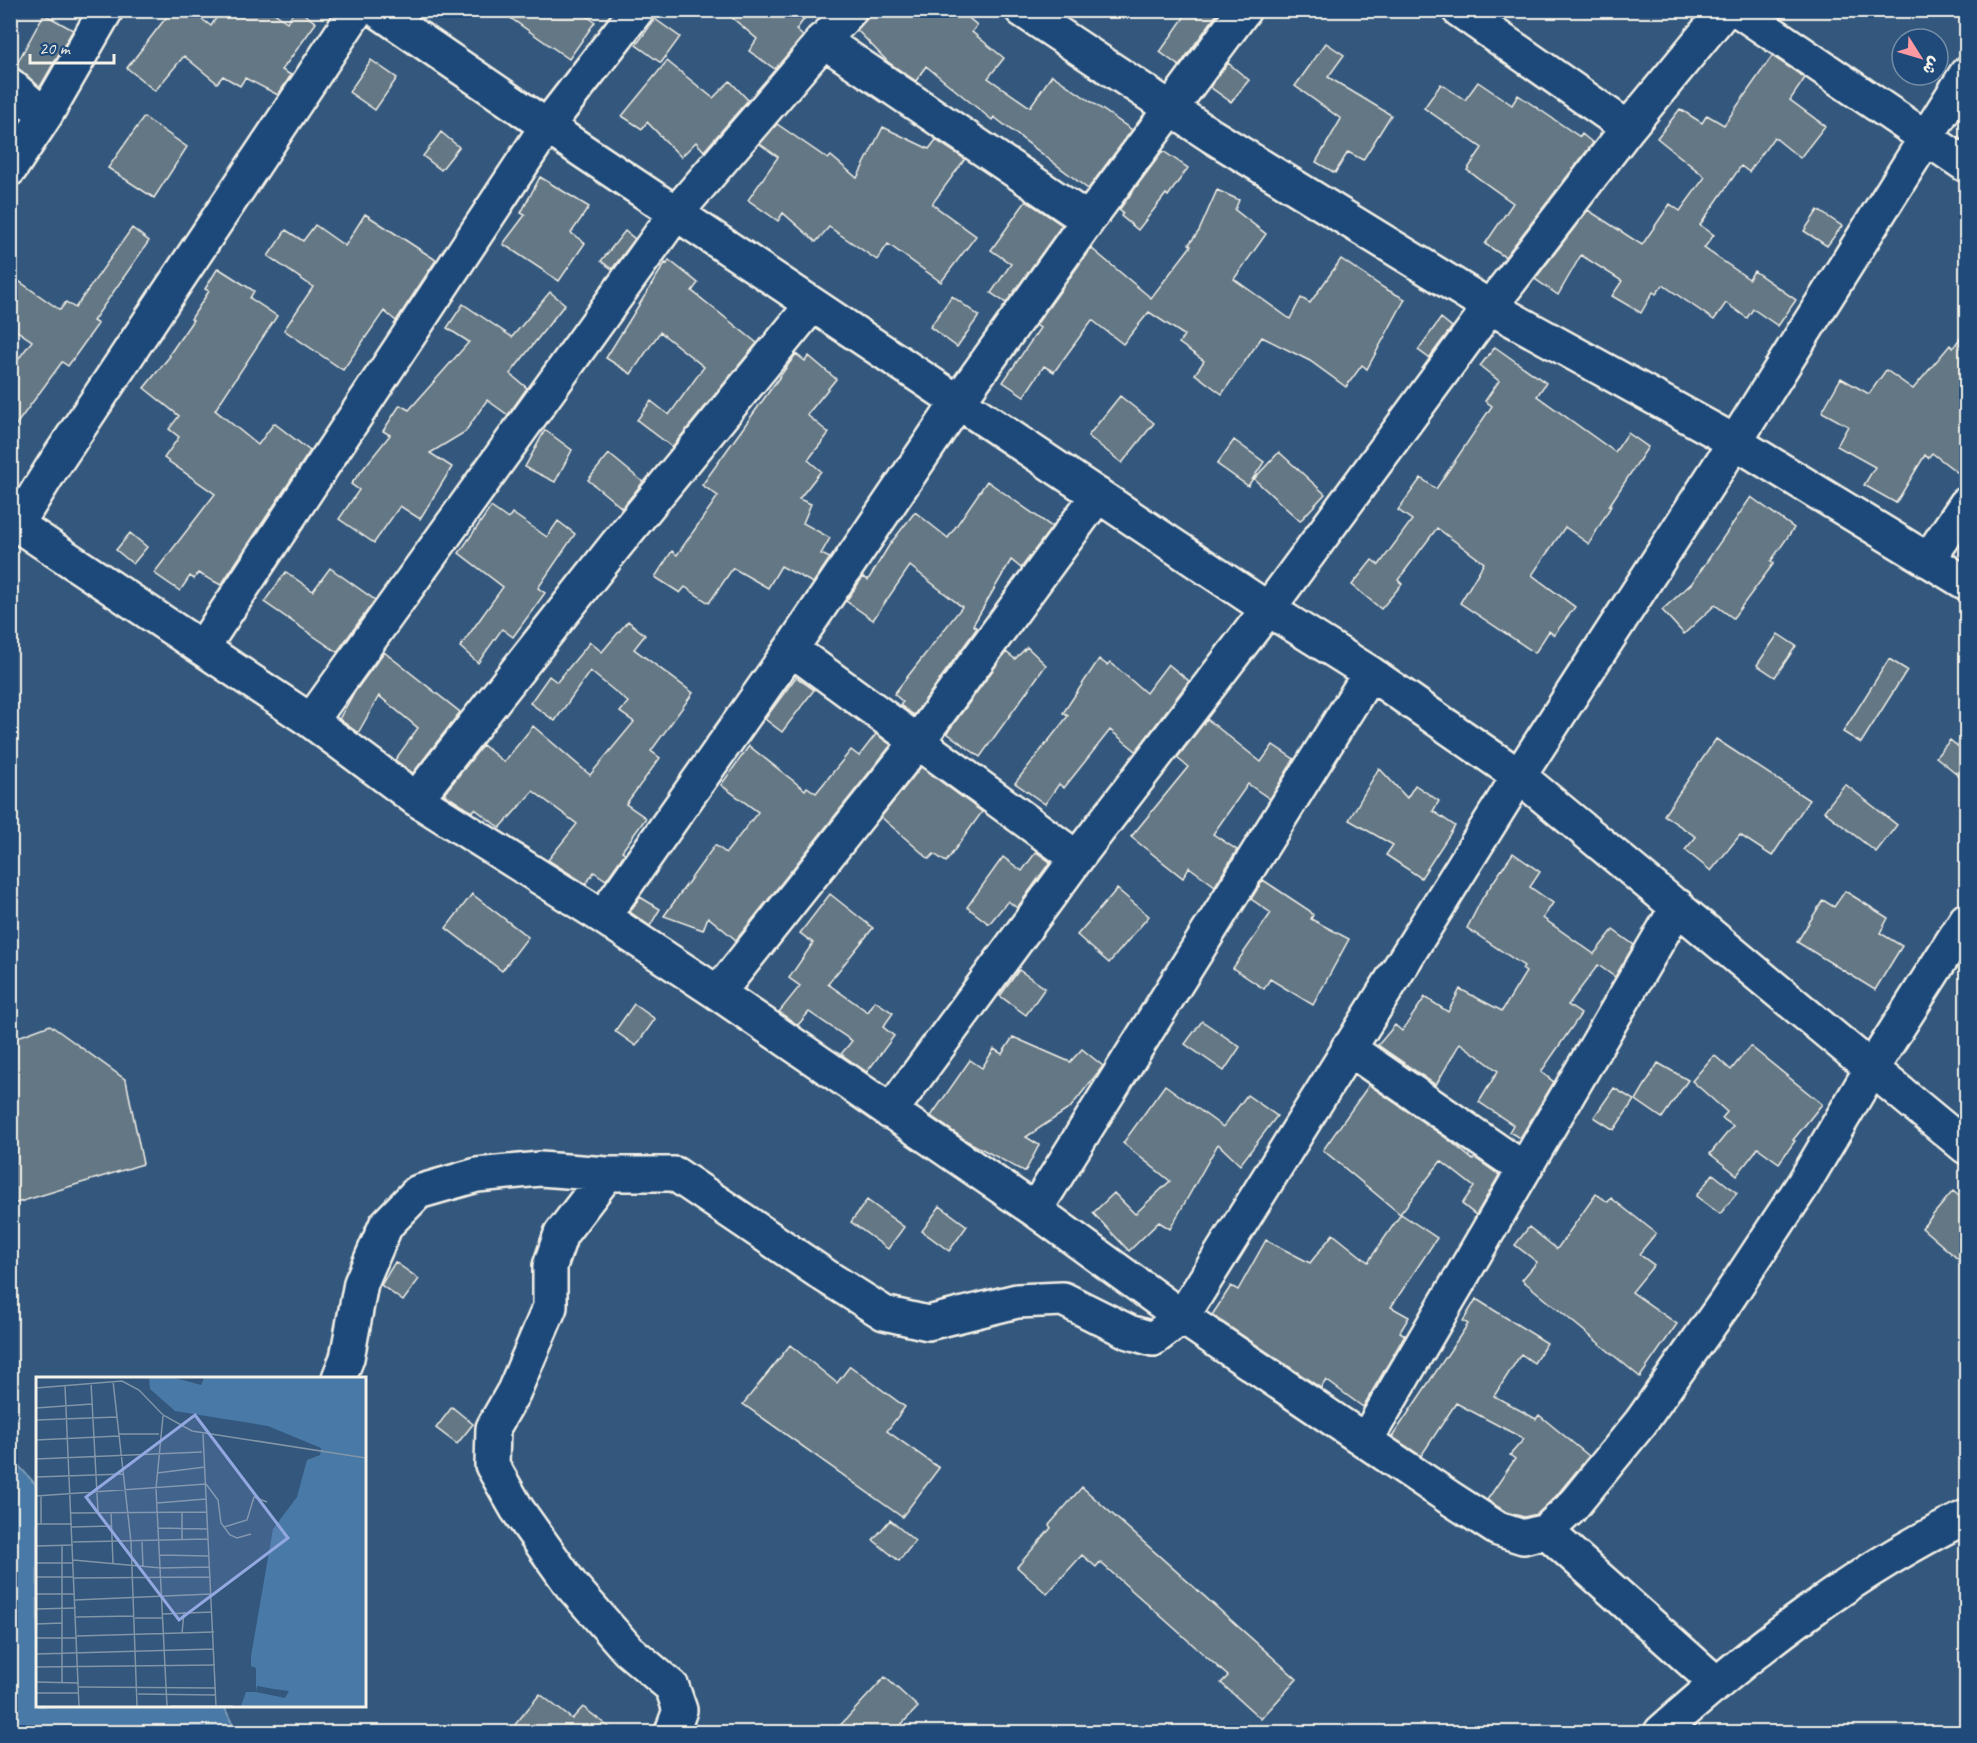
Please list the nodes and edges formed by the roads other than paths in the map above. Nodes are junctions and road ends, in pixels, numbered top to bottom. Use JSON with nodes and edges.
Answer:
{"nodes":[{"id":1,"x":106,"y":10,"type":"edge"},
{"id":2,"x":357,"y":10,"type":"edge"},
{"id":3,"x":377,"y":10,"type":"edge"},
{"id":4,"x":637,"y":10,"type":"edge"},
{"id":5,"x":850,"y":10,"type":"edge"},
{"id":6,"x":1022,"y":10,"type":"edge"},
{"id":7,"x":1244,"y":10,"type":"edge"},
{"id":8,"x":1459,"y":10,"type":"edge"},
{"id":9,"x":1725,"y":10,"type":"edge"},
{"id":10,"x":1738,"y":10,"type":"edge"},
{"id":11,"x":1493,"y":20,"type":"edge"},
{"id":12,"x":822,"y":40,"type":"junction"},
{"id":13,"x":1966,"y":74,"type":"edge"},
{"id":14,"x":10,"y":85,"type":"edge"},
{"id":15,"x":1171,"y":109,"type":"junction"},
{"id":16,"x":45,"y":116,"type":"junction"},
{"id":17,"x":546,"y":126,"type":"junction"},
{"id":18,"x":1628,"y":128,"type":"junction"},
{"id":19,"x":1926,"y":138,"type":"junction"},
{"id":20,"x":1966,"y":165,"type":"edge"},
{"id":21,"x":10,"y":169,"type":"edge"},
{"id":22,"x":676,"y":213,"type":"junction"},
{"id":23,"x":1088,"y":220,"type":"junction"},
{"id":24,"x":812,"y":305,"type":"junction"},
{"id":25,"x":1490,"y":307,"type":"junction"},
{"id":26,"x":958,"y":402,"type":"junction"},
{"id":27,"x":1735,"y":442,"type":"junction"},
{"id":28,"x":1098,"y":495,"type":"junction"},
{"id":29,"x":1966,"y":504,"type":"edge"},
{"id":30,"x":14,"y":522,"type":"edge"},
{"id":31,"x":1928,"y":560,"type":"junction"},
{"id":32,"x":1966,"y":583,"type":"edge"},
{"id":33,"x":1268,"y":609,"type":"junction"},
{"id":34,"x":203,"y":647,"type":"junction"},
{"id":35,"x":791,"y":648,"type":"junction"},
{"id":36,"x":1370,"y":673,"type":"junction"},
{"id":37,"x":310,"y":721,"type":"junction"},
{"id":38,"x":918,"y":741,"type":"junction"},
{"id":39,"x":1519,"y":776,"type":"junction"},
{"id":40,"x":416,"y":799,"type":"junction"},
{"id":41,"x":1077,"y":858,"type":"junction"},
{"id":42,"x":1678,"y":906,"type":"junction"},
{"id":43,"x":603,"y":916,"type":"junction"},
{"id":44,"x":1966,"y":920,"type":"edge"},
{"id":45,"x":718,"y":993,"type":"junction"},
{"id":46,"x":1348,"y":1048,"type":"junction"},
{"id":47,"x":1872,"y":1068,"type":"junction"},
{"id":48,"x":890,"y":1112,"type":"junction"},
{"id":49,"x":1966,"y":1146,"type":"edge"},
{"id":50,"x":1524,"y":1169,"type":"junction"},
{"id":51,"x":607,"y":1174,"type":"junction"},
{"id":52,"x":1035,"y":1210,"type":"junction"},
{"id":53,"x":1182,"y":1317,"type":"junction"},
{"id":54,"x":339,"y":1377,"type":"edge"},
{"id":55,"x":1366,"y":1440,"type":"junction"},
{"id":56,"x":1966,"y":1517,"type":"edge"},
{"id":57,"x":1546,"y":1531,"type":"junction"},
{"id":58,"x":1716,"y":1683,"type":"junction"},
{"id":59,"x":672,"y":1732,"type":"edge"},
{"id":60,"x":1661,"y":1732,"type":"edge"}],
"edges":[{"from":1,"to":16,"type":"street"},
{"from":2,"to":30,"type":"street"},
{"from":3,"to":17,"type":"street"},
{"from":4,"to":17,"type":"street"},
{"from":5,"to":12,"type":"street"},
{"from":6,"to":15,"type":"street"},
{"from":7,"to":15,"type":"street"},
{"from":8,"to":11,"type":"street"},
{"from":9,"to":18,"type":"street"},
{"from":10,"to":19,"type":"street"},
{"from":11,"to":18,"type":"street"},
{"from":12,"to":22,"type":"street"},
{"from":12,"to":23,"type":"street"},
{"from":13,"to":19,"type":"street"},
{"from":14,"to":16,"type":"street"},
{"from":15,"to":23,"type":"street"},
{"from":15,"to":25,"type":"street"},
{"from":16,"to":21,"type":"street"},
{"from":17,"to":22,"type":"street"},
{"from":17,"to":34,"type":"street"},
{"from":18,"to":25,"type":"street"},
{"from":19,"to":20,"type":"street"},
{"from":19,"to":27,"type":"street"},
{"from":22,"to":24,"type":"street"},
{"from":22,"to":37,"type":"street"},
{"from":23,"to":26,"type":"street"},
{"from":24,"to":26,"type":"street"},
{"from":24,"to":40,"type":"street"},
{"from":25,"to":27,"type":"street"},
{"from":25,"to":33,"type":"street"},
{"from":26,"to":28,"type":"street"},
{"from":26,"to":35,"type":"street"},
{"from":27,"to":31,"type":"street"},
{"from":27,"to":39,"type":"street"},
{"from":28,"to":33,"type":"street"},
{"from":28,"to":38,"type":"street"},
{"from":29,"to":31,"type":"street"},
{"from":30,"to":34,"type":"street"},
{"from":31,"to":32,"type":"street"},
{"from":33,"to":36,"type":"street"},
{"from":33,"to":41,"type":"street"},
{"from":34,"to":37,"type":"street"},
{"from":35,"to":38,"type":"street"},
{"from":35,"to":43,"type":"street"},
{"from":36,"to":39,"type":"street"},
{"from":36,"to":52,"type":"street"},
{"from":37,"to":40,"type":"street"},
{"from":38,"to":41,"type":"street"},
{"from":38,"to":45,"type":"street"},
{"from":39,"to":42,"type":"street"},
{"from":39,"to":46,"type":"street"},
{"from":40,"to":43,"type":"street"},
{"from":41,"to":48,"type":"street"},
{"from":42,"to":47,"type":"street"},
{"from":42,"to":50,"type":"street"},
{"from":43,"to":45,"type":"street"},
{"from":44,"to":47,"type":"street"},
{"from":45,"to":48,"type":"street"},
{"from":46,"to":50,"type":"street"},
{"from":46,"to":53,"type":"street"},
{"from":47,"to":49,"type":"street"},
{"from":47,"to":57,"type":"street"},
{"from":48,"to":52,"type":"street"},
{"from":50,"to":55,"type":"street"},
{"from":51,"to":53,"type":"street"},
{"from":51,"to":54,"type":"street"},
{"from":51,"to":59,"type":"street"},
{"from":52,"to":53,"type":"street"},
{"from":53,"to":55,"type":"street"},
{"from":55,"to":57,"type":"street"},
{"from":56,"to":58,"type":"street"},
{"from":57,"to":58,"type":"street"},
{"from":58,"to":60,"type":"street"}]}
